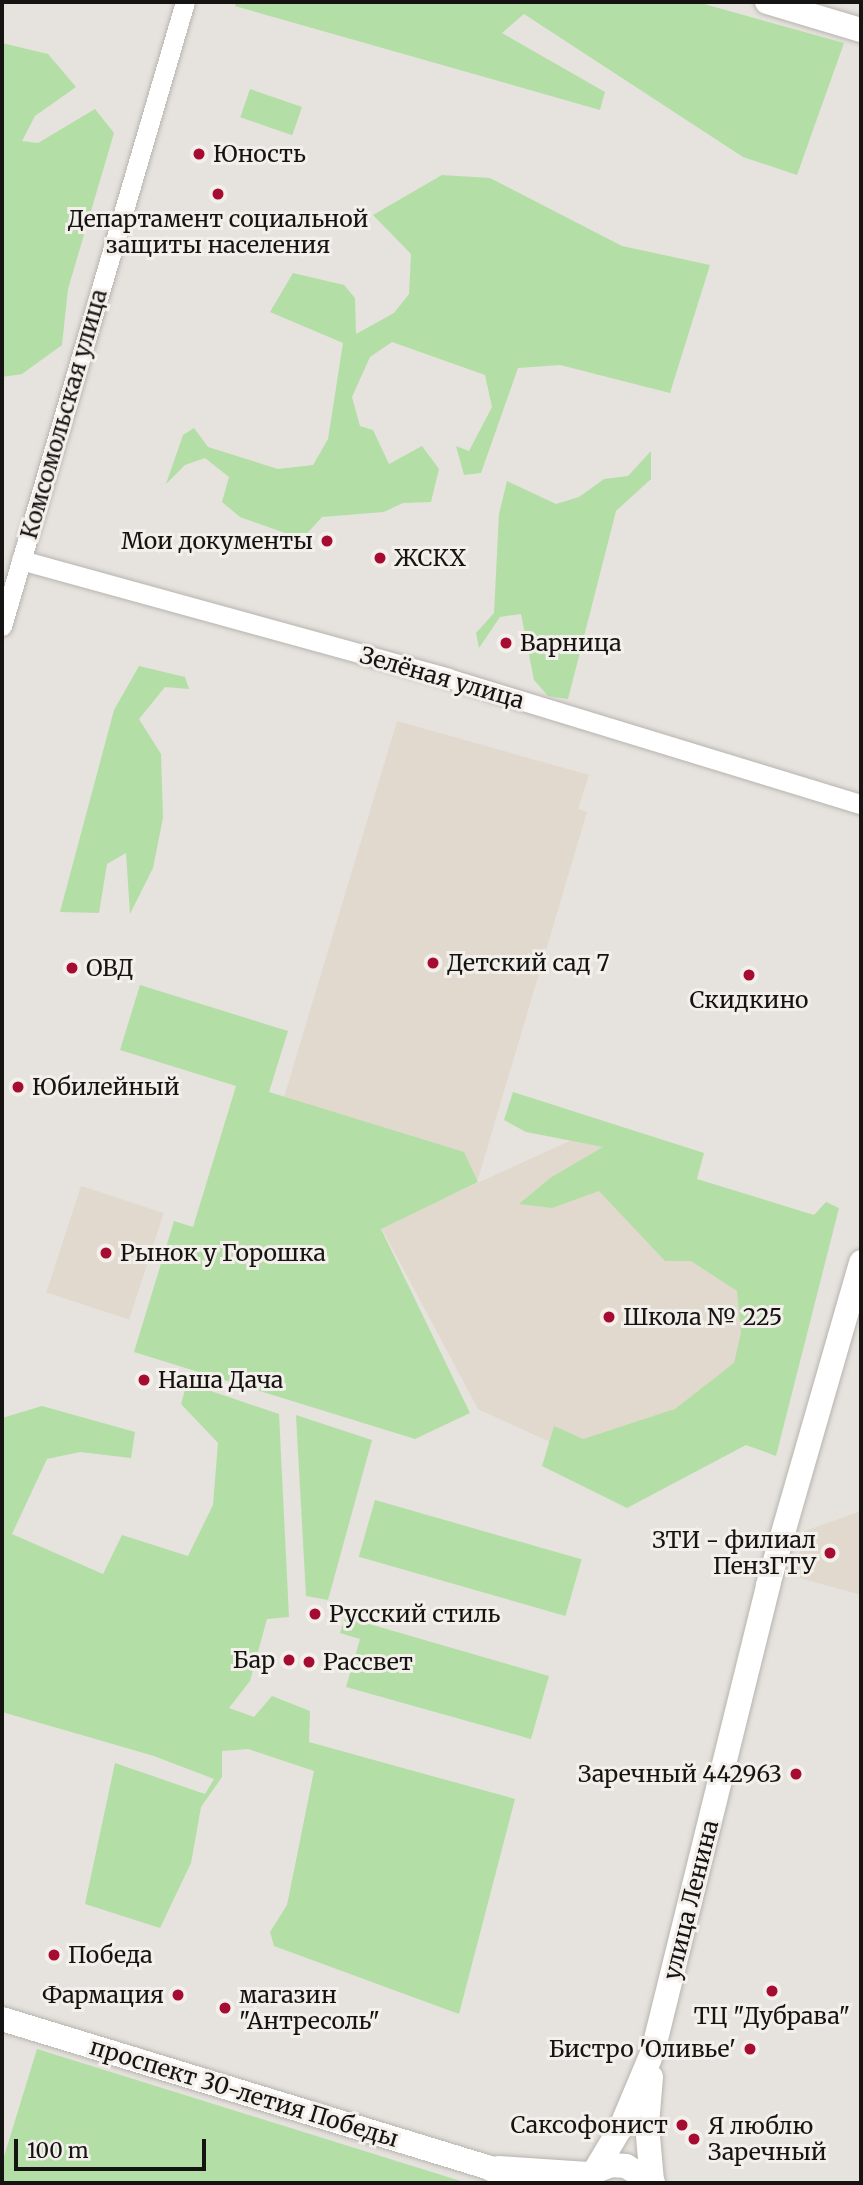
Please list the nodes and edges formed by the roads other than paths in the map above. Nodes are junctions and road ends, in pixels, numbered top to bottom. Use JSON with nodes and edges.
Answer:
{"nodes":[{"id":1,"x":185,"y":2,"type":"edge"},
{"id":2,"x":767,"y":2,"type":"edge"},
{"id":3,"x":861,"y":30,"type":"edge"},
{"id":4,"x":21,"y":560,"type":"junction"},
{"id":5,"x":2,"y":626,"type":"edge"},
{"id":6,"x":861,"y":804,"type":"edge"},
{"id":7,"x":861,"y":1262,"type":"edge"},
{"id":8,"x":2,"y":2019,"type":"edge"},
{"id":9,"x":653,"y":2052,"type":"junction"},
{"id":10,"x":487,"y":2167,"type":"junction"},
{"id":11,"x":588,"y":2176,"type":"edge"},
{"id":12,"x":652,"y":2182,"type":"edge"},
{"id":13,"x":519,"y":2183,"type":"edge"}],
"edges":[{"from":1,"to":4,"type":"street","name":"Комсомольская улица"},
{"from":2,"to":3,"type":"main road"},
{"from":4,"to":5,"type":"street","name":"Комсомольская улица"},
{"from":4,"to":6,"type":"street","name":"Зелёная улица"},
{"from":7,"to":9,"type":"main road","name":"улица Ленина"},
{"from":8,"to":10,"type":"main road","name":"проспект 30-летия Победы"},
{"from":9,"to":11,"type":"main road","name":"улица Ленина"},
{"from":9,"to":12,"type":"main road","name":"улица Ленина"},
{"from":10,"to":11,"type":"main road","name":"проспект 30-летия Победы"},
{"from":10,"to":13,"type":"main road","name":"проспект 30-летия Победы"},
{"from":11,"to":12,"type":"main road","name":"проспект 30-летия Победы"}]}
